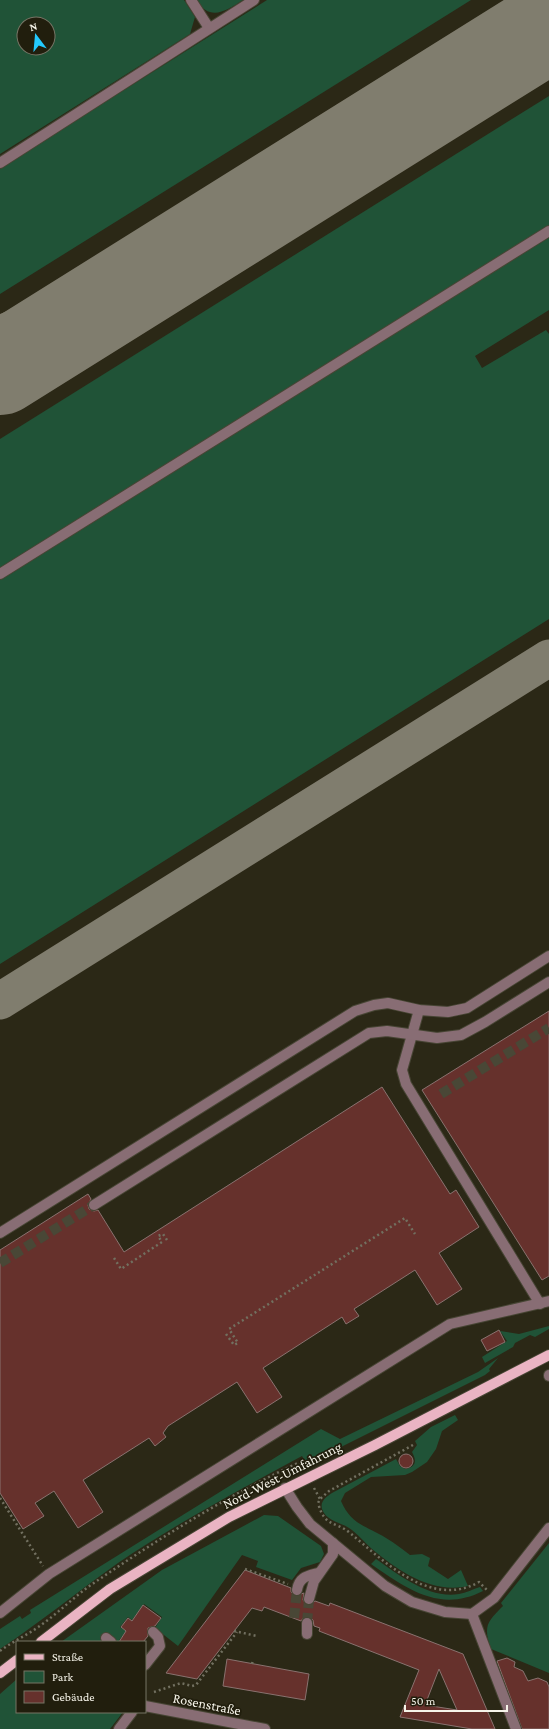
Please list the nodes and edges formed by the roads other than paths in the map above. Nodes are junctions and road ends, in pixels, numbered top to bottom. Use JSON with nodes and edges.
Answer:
{"nodes":[{"id":1,"x":190,"y":0,"type":"edge"},
{"id":2,"x":254,"y":0,"type":"edge"},
{"id":3,"x":209,"y":28,"type":"junction"},
{"id":4,"x":0,"y":163,"type":"edge"},
{"id":5,"x":549,"y":231,"type":"edge"},
{"id":6,"x":0,"y":574,"type":"edge"},
{"id":7,"x":549,"y":956,"type":"edge"},
{"id":8,"x":549,"y":982,"type":"edge"},
{"id":9,"x":419,"y":1010,"type":"junction"},
{"id":10,"x":410,"y":1036,"type":"junction"},
{"id":11,"x":94,"y":1205,"type":"tunnel mouth"},
{"id":12,"x":0,"y":1233,"type":"edge"},
{"id":13,"x":544,"y":1303,"type":"edge"},
{"id":14,"x":549,"y":1355,"type":"edge"},
{"id":15,"x":285,"y":1488,"type":"junction"},
{"id":16,"x":549,"y":1528,"type":"edge"},
{"id":17,"x":333,"y":1543,"type":"junction"},
{"id":18,"x":318,"y":1573,"type":"junction"},
{"id":19,"x":297,"y":1589,"type":"tunnel mouth"},
{"id":20,"x":309,"y":1599,"type":"tunnel mouth"},
{"id":21,"x":0,"y":1613,"type":"edge"},
{"id":22,"x":472,"y":1614,"type":"junction"},
{"id":23,"x":307,"y":1624,"type":"tunnel mouth"},
{"id":24,"x":153,"y":1632,"type":"dead end"},
{"id":25,"x":307,"y":1634,"type":"dead end"},
{"id":26,"x":42,"y":1641,"type":"edge"},
{"id":27,"x":16,"y":1661,"type":"edge"},
{"id":28,"x":146,"y":1664,"type":"edge"},
{"id":29,"x":0,"y":1673,"type":"edge"},
{"id":30,"x":146,"y":1706,"type":"edge"},
{"id":31,"x":131,"y":1713,"type":"edge"},
{"id":32,"x":227,"y":1726,"type":"edge"},
{"id":33,"x":119,"y":1729,"type":"edge"},
{"id":34,"x":265,"y":1729,"type":"edge"},
{"id":35,"x":516,"y":1729,"type":"edge"}],
"edges":[{"from":1,"to":3,"type":"street"},
{"from":2,"to":3,"type":"street"},
{"from":3,"to":4,"type":"street"},
{"from":5,"to":6,"type":"street"},
{"from":7,"to":9,"type":"street"},
{"from":8,"to":10,"type":"street"},
{"from":9,"to":10,"type":"street"},
{"from":9,"to":12,"type":"street"},
{"from":10,"to":11,"type":"street"},
{"from":10,"to":13,"type":"street"},
{"from":13,"to":21,"type":"street"},
{"from":14,"to":15,"type":"main road","name":"Nord-West-Umfahrung"},
{"from":15,"to":17,"type":"street"},
{"from":15,"to":26,"type":"main road","name":"Nord-West-Umfahrung"},
{"from":16,"to":22,"type":"street"},
{"from":17,"to":18,"type":"street"},
{"from":17,"to":22,"type":"street"},
{"from":18,"to":19,"type":"street"},
{"from":18,"to":20,"type":"street"},
{"from":22,"to":35,"type":"street"},
{"from":23,"to":25,"type":"street"},
{"from":24,"to":28,"type":"street"},
{"from":27,"to":29,"type":"main road"},
{"from":30,"to":32,"type":"street","name":"Rosenstraße"},
{"from":31,"to":33,"type":"street"},
{"from":32,"to":34,"type":"street","name":"Rosenstraße"}]}
